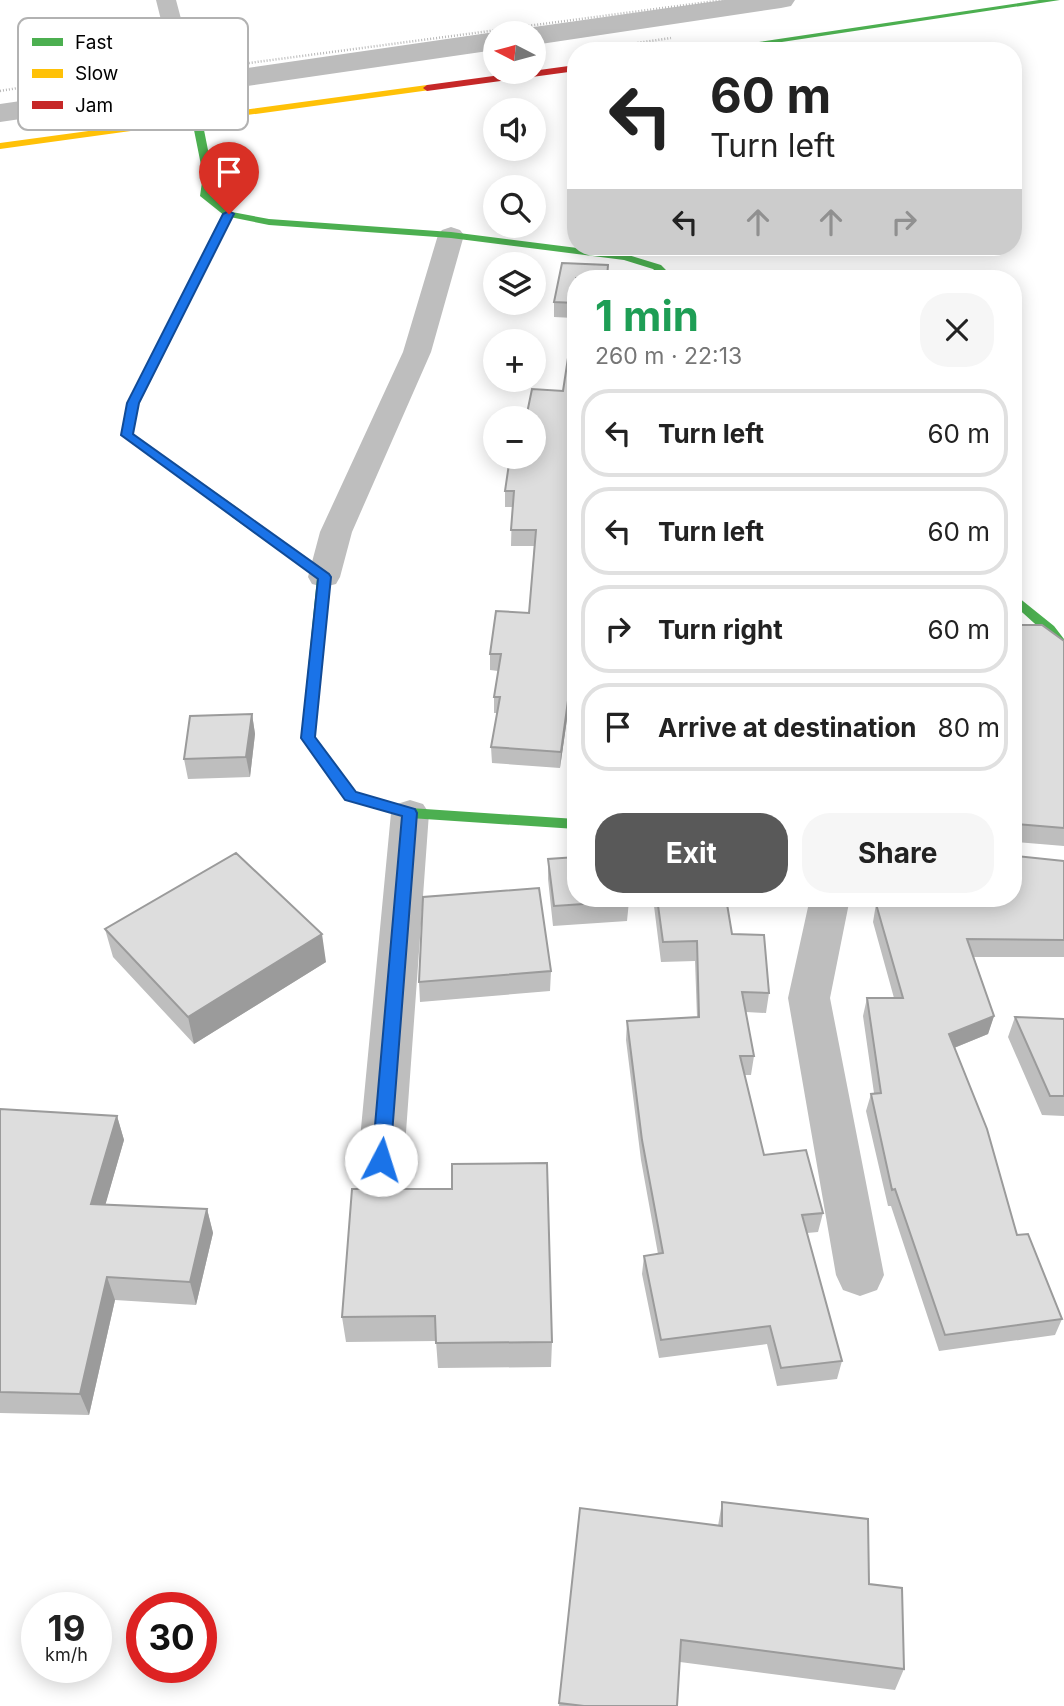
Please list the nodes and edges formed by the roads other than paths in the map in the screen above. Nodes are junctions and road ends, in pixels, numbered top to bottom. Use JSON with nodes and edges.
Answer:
{"nodes":[{"id":1,"x":166,"y":0,"type":"edge"},
{"id":2,"x":1056,"y":0,"type":"edge"},
{"id":3,"x":170,"y":18,"type":"edge"},
{"id":4,"x":766,"y":42,"type":"edge"},
{"id":5,"x":567,"y":69,"type":"edge"},
{"id":6,"x":248,"y":108,"type":"edge"},
{"id":7,"x":98,"y":130,"type":"edge"},
{"id":8,"x":198,"y":130,"type":"edge"},
{"id":9,"x":0,"y":146,"type":"edge"},
{"id":10,"x":229,"y":214,"type":"junction"},
{"id":11,"x":451,"y":235,"type":"junction"},
{"id":12,"x":567,"y":250,"type":"edge"},
{"id":13,"x":617,"y":256,"type":"edge"},
{"id":14,"x":660,"y":270,"type":"edge"},
{"id":15,"x":324,"y":577,"type":"junction"},
{"id":16,"x":1022,"y":605,"type":"edge"},
{"id":17,"x":1064,"y":648,"type":"edge"},
{"id":18,"x":410,"y":813,"type":"junction"},
{"id":19,"x":567,"y":823,"type":"edge"},
{"id":20,"x":828,"y":907,"type":"edge"},
{"id":21,"x":381,"y":1160,"type":"dead end"},
{"id":22,"x":860,"y":1275,"type":"dead end"}],
"edges":[{"from":1,"to":3,"type":"street"},
{"from":2,"to":4,"type":"street"},
{"from":5,"to":6,"type":"street"},
{"from":7,"to":9,"type":"street"},
{"from":8,"to":10,"type":"street"},
{"from":10,"to":11,"type":"street"},
{"from":10,"to":15,"type":"street"},
{"from":11,"to":12,"type":"street"},
{"from":11,"to":15,"type":"street"},
{"from":13,"to":14,"type":"street"},
{"from":15,"to":18,"type":"street"},
{"from":16,"to":17,"type":"street"},
{"from":18,"to":19,"type":"street"},
{"from":18,"to":21,"type":"street"},
{"from":20,"to":22,"type":"street"}]}
